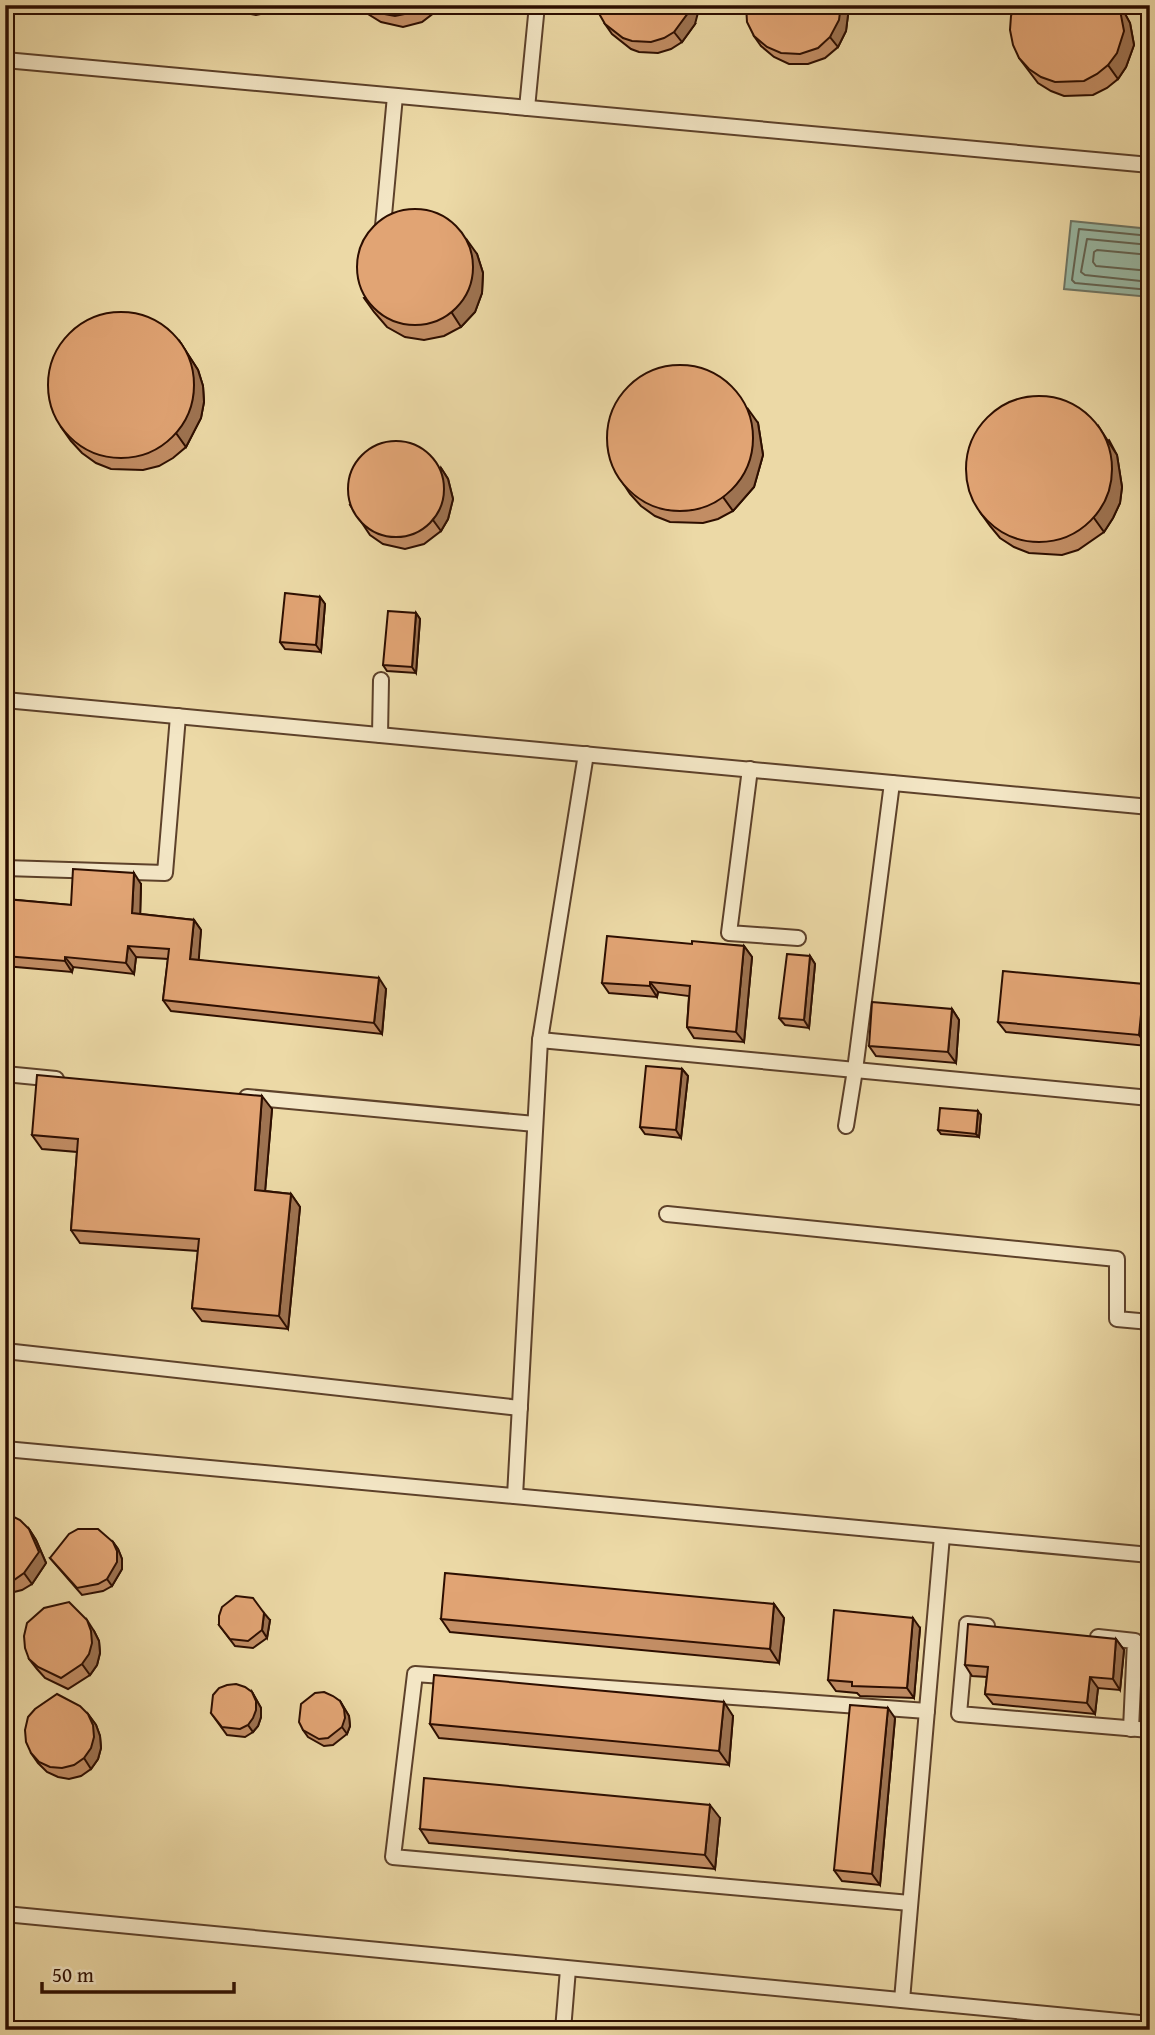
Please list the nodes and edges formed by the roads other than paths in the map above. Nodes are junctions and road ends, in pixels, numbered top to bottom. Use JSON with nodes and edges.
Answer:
{"nodes":[{"id":1,"x":537,"y":5,"type":"edge"},
{"id":2,"x":5,"y":60,"type":"edge"},
{"id":3,"x":395,"y":96,"type":"junction"},
{"id":4,"x":527,"y":108,"type":"junction"},
{"id":5,"x":1150,"y":165,"type":"edge"},
{"id":6,"x":383,"y":226,"type":"edge"},
{"id":7,"x":381,"y":680,"type":"dead end"},
{"id":8,"x":5,"y":700,"type":"edge"},
{"id":9,"x":178,"y":716,"type":"junction"},
{"id":10,"x":380,"y":735,"type":"junction"},
{"id":11,"x":586,"y":754,"type":"junction"},
{"id":12,"x":750,"y":769,"type":"junction"},
{"id":13,"x":892,"y":783,"type":"junction"},
{"id":14,"x":1150,"y":807,"type":"edge"},
{"id":15,"x":5,"y":868,"type":"edge"},
{"id":16,"x":798,"y":938,"type":"dead end"},
{"id":17,"x":540,"y":1040,"type":"junction"},
{"id":18,"x":855,"y":1070,"type":"junction"},
{"id":19,"x":5,"y":1074,"type":"edge"},
{"id":20,"x":73,"y":1080,"type":"edge"},
{"id":21,"x":236,"y":1096,"type":"edge"},
{"id":22,"x":1150,"y":1098,"type":"edge"},
{"id":23,"x":535,"y":1124,"type":"junction"},
{"id":24,"x":845,"y":1126,"type":"dead end"},
{"id":25,"x":667,"y":1214,"type":"dead end"},
{"id":26,"x":1150,"y":1322,"type":"edge"},
{"id":27,"x":5,"y":1352,"type":"edge"},
{"id":28,"x":520,"y":1408,"type":"junction"},
{"id":29,"x":5,"y":1449,"type":"edge"},
{"id":30,"x":515,"y":1496,"type":"junction"},
{"id":31,"x":942,"y":1536,"type":"junction"},
{"id":32,"x":1150,"y":1555,"type":"edge"},
{"id":33,"x":1006,"y":1628,"type":"edge"},
{"id":34,"x":1083,"y":1636,"type":"edge"},
{"id":35,"x":927,"y":1711,"type":"junction"},
{"id":36,"x":1131,"y":1729,"type":"junction"},
{"id":37,"x":1150,"y":1730,"type":"edge"},
{"id":38,"x":910,"y":1903,"type":"junction"},
{"id":39,"x":5,"y":1914,"type":"edge"},
{"id":40,"x":568,"y":1969,"type":"junction"},
{"id":41,"x":902,"y":2000,"type":"junction"},
{"id":42,"x":1150,"y":2024,"type":"edge"},
{"id":43,"x":563,"y":2030,"type":"edge"}],
"edges":[{"from":1,"to":4,"type":"lane"},
{"from":2,"to":3,"type":"lane"},
{"from":3,"to":4,"type":"lane"},
{"from":3,"to":6,"type":"lane"},
{"from":4,"to":5,"type":"lane"},
{"from":7,"to":10,"type":"lane"},
{"from":8,"to":9,"type":"lane"},
{"from":9,"to":10,"type":"lane"},
{"from":9,"to":15,"type":"lane"},
{"from":10,"to":11,"type":"lane"},
{"from":11,"to":12,"type":"lane"},
{"from":11,"to":17,"type":"lane"},
{"from":12,"to":13,"type":"lane"},
{"from":12,"to":16,"type":"lane"},
{"from":13,"to":14,"type":"lane"},
{"from":13,"to":18,"type":"lane"},
{"from":17,"to":18,"type":"lane"},
{"from":17,"to":23,"type":"lane"},
{"from":18,"to":22,"type":"lane"},
{"from":18,"to":24,"type":"lane"},
{"from":19,"to":20,"type":"lane"},
{"from":21,"to":23,"type":"lane"},
{"from":23,"to":28,"type":"lane"},
{"from":25,"to":26,"type":"lane"},
{"from":27,"to":28,"type":"lane"},
{"from":28,"to":30,"type":"lane"},
{"from":29,"to":30,"type":"lane"},
{"from":30,"to":31,"type":"lane"},
{"from":31,"to":32,"type":"lane"},
{"from":31,"to":35,"type":"lane"},
{"from":33,"to":36,"type":"lane"},
{"from":34,"to":36,"type":"lane"},
{"from":35,"to":38,"type":"lane"},
{"from":35,"to":38,"type":"lane"},
{"from":36,"to":37,"type":"lane"},
{"from":38,"to":41,"type":"lane"},
{"from":39,"to":40,"type":"lane"},
{"from":40,"to":41,"type":"lane"},
{"from":40,"to":43,"type":"lane"},
{"from":41,"to":42,"type":"lane"}]}
